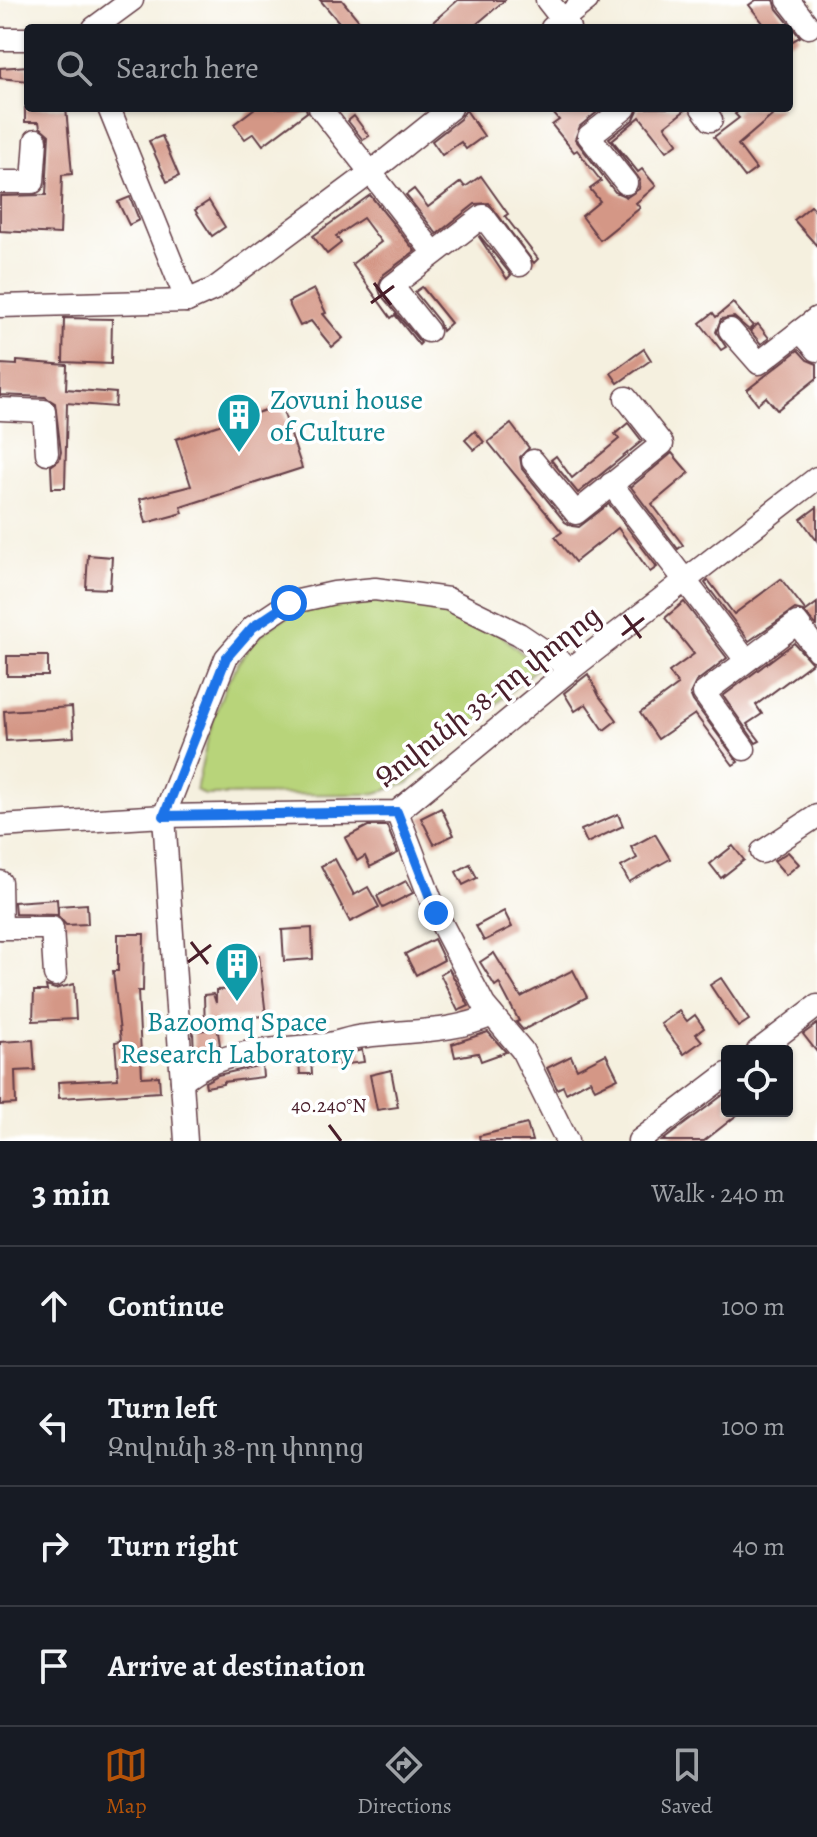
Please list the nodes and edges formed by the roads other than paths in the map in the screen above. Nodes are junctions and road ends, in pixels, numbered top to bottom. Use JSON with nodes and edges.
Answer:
{"nodes":[{"id":1,"x":132,"y":0,"type":"edge"},
{"id":2,"x":547,"y":0,"type":"edge"},
{"id":3,"x":587,"y":0,"type":"edge"},
{"id":4,"x":788,"y":0,"type":"edge"},
{"id":5,"x":99,"y":24,"type":"edge"},
{"id":6,"x":560,"y":24,"type":"edge"},
{"id":7,"x":562,"y":24,"type":"edge"},
{"id":8,"x":809,"y":27,"type":"dead end"},
{"id":9,"x":0,"y":39,"type":"edge"},
{"id":10,"x":24,"y":39,"type":"edge"},
{"id":11,"x":111,"y":112,"type":"edge"},
{"id":12,"x":323,"y":112,"type":"edge"},
{"id":13,"x":446,"y":112,"type":"edge"},
{"id":14,"x":620,"y":112,"type":"edge"},
{"id":15,"x":36,"y":140,"type":"dead end"},
{"id":16,"x":370,"y":173,"type":"junction"},
{"id":17,"x":0,"y":182,"type":"edge"},
{"id":18,"x":626,"y":183,"type":"dead end"},
{"id":19,"x":434,"y":253,"type":"junction"},
{"id":20,"x":520,"y":265,"type":"dead end"},
{"id":21,"x":187,"y":301,"type":"junction"},
{"id":22,"x":0,"y":306,"type":"edge"},
{"id":23,"x":809,"y":325,"type":"edge"},
{"id":24,"x":730,"y":330,"type":"dead end"},
{"id":25,"x":428,"y":331,"type":"dead end"},
{"id":26,"x":817,"y":350,"type":"edge"},
{"id":27,"x":626,"y":398,"type":"dead end"},
{"id":28,"x":0,"y":409,"type":"edge"},
{"id":29,"x":47,"y":453,"type":"dead end"},
{"id":30,"x":533,"y":461,"type":"dead end"},
{"id":31,"x":817,"y":478,"type":"edge"},
{"id":32,"x":611,"y":484,"type":"junction"},
{"id":33,"x":685,"y":580,"type":"junction"},
{"id":34,"x":817,"y":650,"type":"edge"},
{"id":35,"x":746,"y":660,"type":"junction"},
{"id":36,"x":571,"y":669,"type":"junction"},
{"id":37,"x":744,"y":749,"type":"dead end"},
{"id":38,"x":397,"y":812,"type":"junction"},
{"id":39,"x":164,"y":816,"type":"junction"},
{"id":40,"x":817,"y":816,"type":"edge"},
{"id":41,"x":0,"y":826,"type":"edge"},
{"id":42,"x":762,"y":852,"type":"dead end"},
{"id":43,"x":0,"y":882,"type":"edge"},
{"id":44,"x":1,"y":928,"type":"edge"},
{"id":45,"x":55,"y":975,"type":"dead end"},
{"id":46,"x":817,"y":1006,"type":"edge"},
{"id":47,"x":492,"y":1015,"type":"junction"},
{"id":48,"x":766,"y":1045,"type":"edge"},
{"id":49,"x":721,"y":1079,"type":"edge"},
{"id":50,"x":182,"y":1081,"type":"junction"},
{"id":51,"x":186,"y":1141,"type":"edge"},
{"id":52,"x":567,"y":1141,"type":"edge"},
{"id":53,"x":639,"y":1141,"type":"edge"}],
"edges":[{"from":1,"to":5,"type":"street"},
{"from":2,"to":6,"type":"street"},
{"from":3,"to":7,"type":"street"},
{"from":4,"to":8,"type":"street"},
{"from":9,"to":10,"type":"street"},
{"from":11,"to":21,"type":"street"},
{"from":12,"to":16,"type":"street"},
{"from":13,"to":16,"type":"street"},
{"from":14,"to":18,"type":"street"},
{"from":15,"to":17,"type":"street"},
{"from":16,"to":19,"type":"street"},
{"from":16,"to":21,"type":"street"},
{"from":19,"to":20,"type":"street"},
{"from":19,"to":25,"type":"street"},
{"from":21,"to":22,"type":"street"},
{"from":23,"to":24,"type":"street"},
{"from":23,"to":26,"type":"street"},
{"from":27,"to":32,"type":"street"},
{"from":28,"to":29,"type":"street"},
{"from":30,"to":32,"type":"street"},
{"from":31,"to":33,"type":"street","name":"Զովունի 38-րդ փողոց"},
{"from":32,"to":33,"type":"street"},
{"from":33,"to":35,"type":"street"},
{"from":33,"to":36,"type":"street","name":"Զովունի 38-րդ փողոց"},
{"from":34,"to":35,"type":"street"},
{"from":35,"to":37,"type":"street"},
{"from":36,"to":38,"type":"street","name":"Զովունի 38-րդ փողոց"},
{"from":36,"to":39,"type":"street"},
{"from":38,"to":39,"type":"street","name":"Զովունի 38-րդ փողոց"},
{"from":38,"to":47,"type":"street"},
{"from":39,"to":41,"type":"street","name":"Զովունի 38-րդ փողոց"},
{"from":39,"to":50,"type":"street"},
{"from":40,"to":42,"type":"street"},
{"from":43,"to":44,"type":"street"},
{"from":44,"to":45,"type":"street"},
{"from":46,"to":48,"type":"street"},
{"from":47,"to":50,"type":"street"},
{"from":47,"to":52,"type":"street"},
{"from":49,"to":53,"type":"street"},
{"from":50,"to":51,"type":"street"}]}
